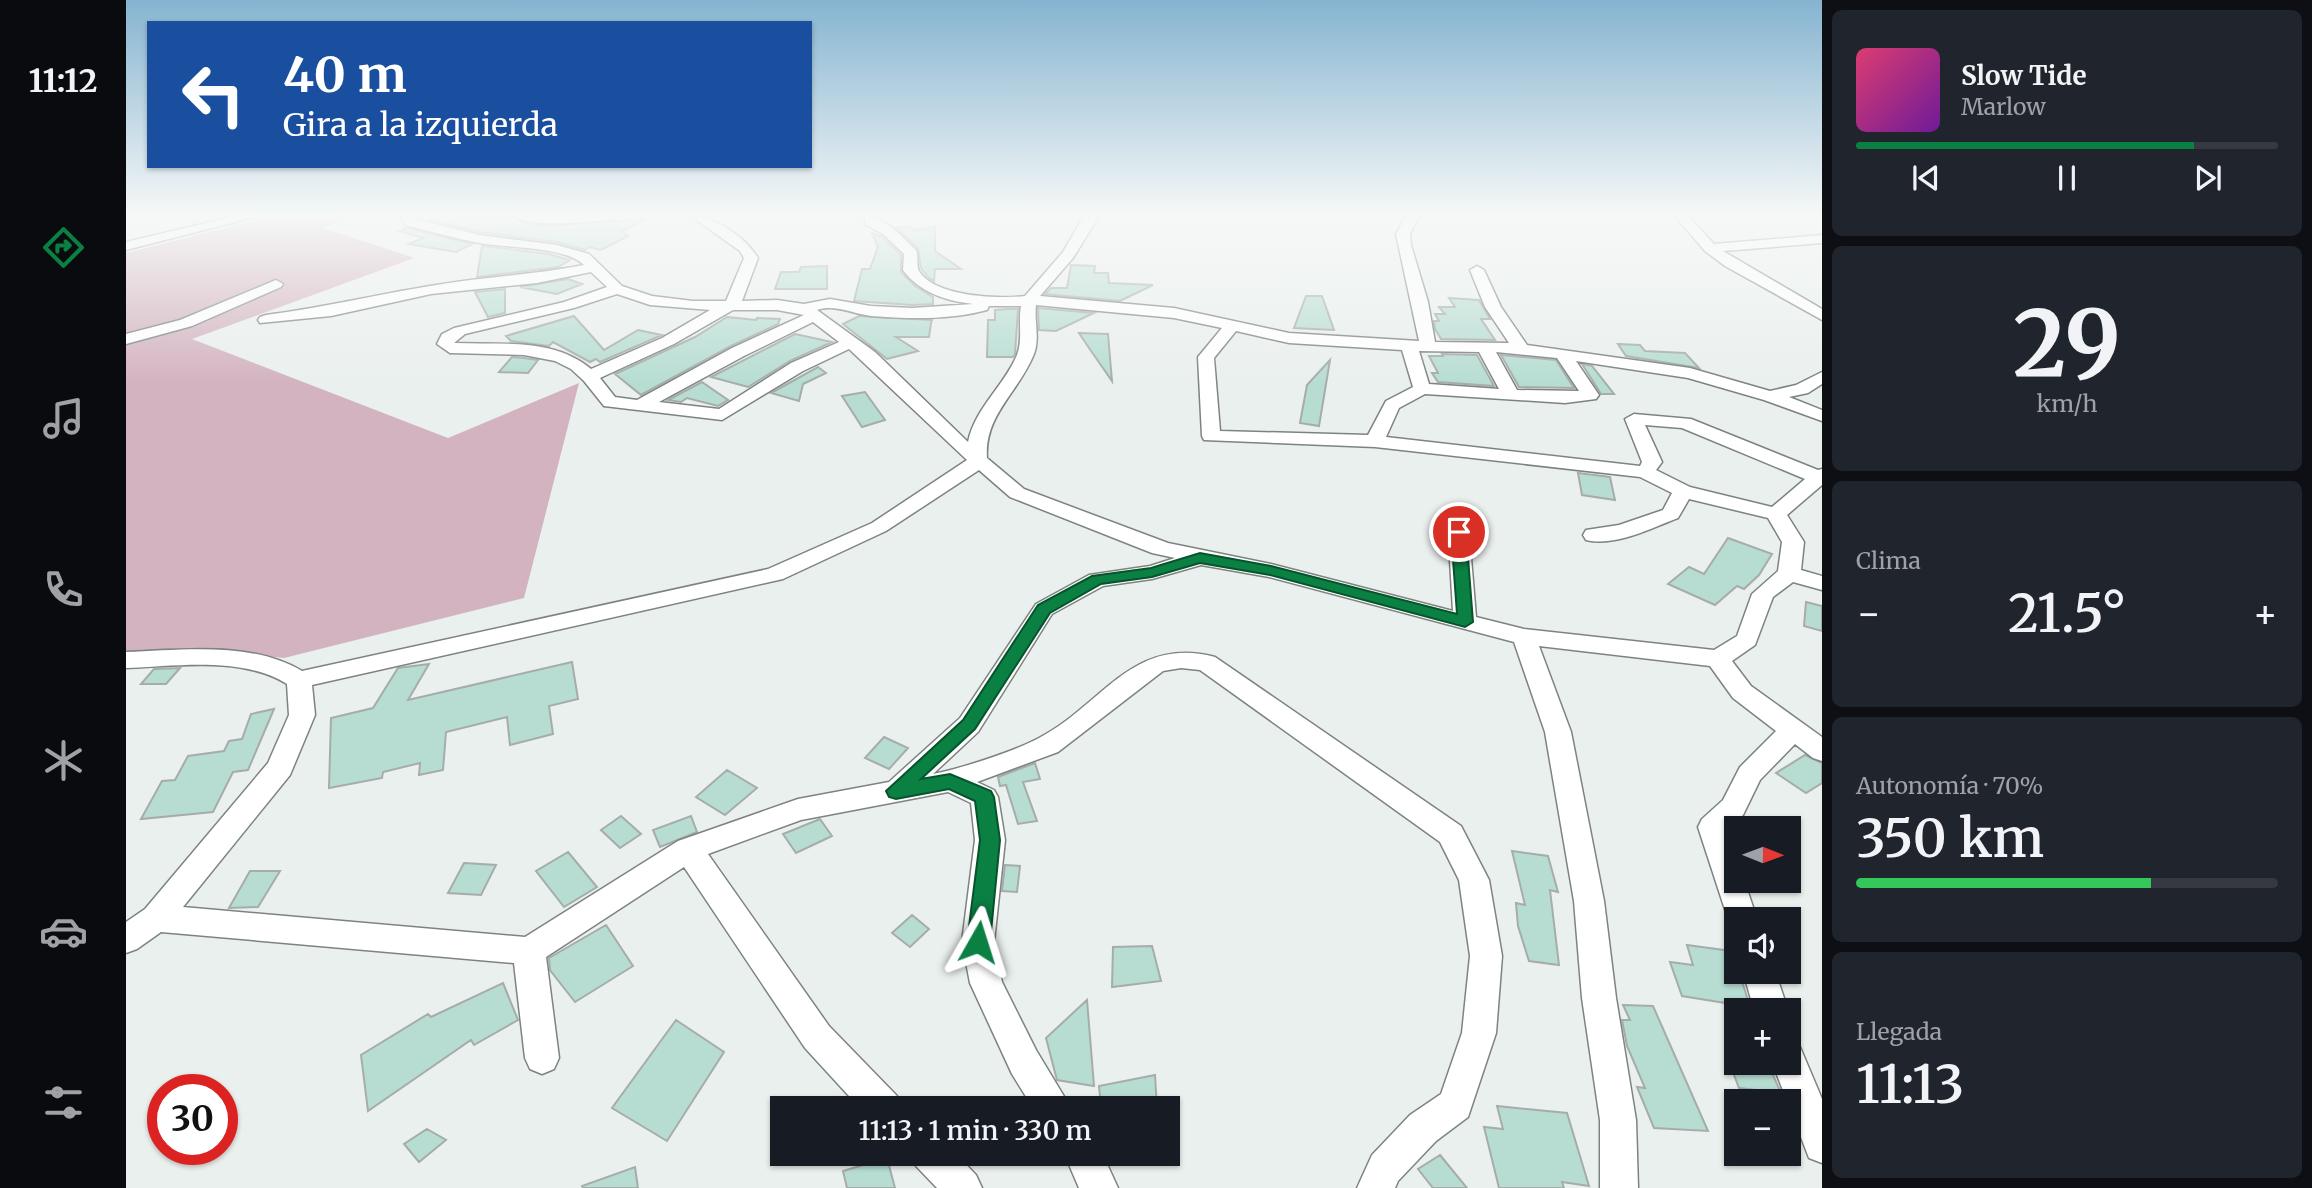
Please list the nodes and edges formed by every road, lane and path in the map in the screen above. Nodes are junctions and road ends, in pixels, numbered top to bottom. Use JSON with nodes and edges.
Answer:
{"nodes":[{"id":1,"x":573,"y":271,"type":"edge"},
{"id":2,"x":599,"y":271,"type":"edge"},
{"id":3,"x":746,"y":271,"type":"edge"},
{"id":4,"x":911,"y":271,"type":"edge"},
{"id":5,"x":1054,"y":271,"type":"edge"},
{"id":6,"x":1411,"y":271,"type":"edge"},
{"id":7,"x":1478,"y":271,"type":"edge"},
{"id":8,"x":1749,"y":271,"type":"edge"},
{"id":9,"x":276,"y":284,"type":"dead end"},
{"id":10,"x":617,"y":289,"type":"junction"},
{"id":11,"x":1031,"y":300,"type":"junction"},
{"id":12,"x":734,"y":303,"type":"junction"},
{"id":13,"x":1002,"y":303,"type":"junction"},
{"id":14,"x":810,"y":313,"type":"junction"},
{"id":15,"x":1820,"y":314,"type":"edge"},
{"id":16,"x":266,"y":320,"type":"dead end"},
{"id":17,"x":1231,"y":327,"type":"junction"},
{"id":18,"x":126,"y":339,"type":"edge"},
{"id":19,"x":852,"y":342,"type":"junction"},
{"id":20,"x":1409,"y":345,"type":"junction"},
{"id":21,"x":1484,"y":346,"type":"junction"},
{"id":22,"x":1428,"y":347,"type":"junction"},
{"id":23,"x":1521,"y":348,"type":"junction"},
{"id":24,"x":1564,"y":356,"type":"junction"},
{"id":25,"x":589,"y":376,"type":"junction"},
{"id":26,"x":1822,"y":377,"type":"edge"},
{"id":27,"x":1422,"y":389,"type":"junction"},
{"id":28,"x":1511,"y":395,"type":"junction"},
{"id":29,"x":1770,"y":396,"type":"junction"},
{"id":30,"x":639,"y":406,"type":"junction"},
{"id":31,"x":1822,"y":416,"type":"edge"},
{"id":32,"x":1375,"y":442,"type":"junction"},
{"id":33,"x":978,"y":462,"type":"junction"},
{"id":34,"x":1645,"y":472,"type":"junction"},
{"id":35,"x":1820,"y":476,"type":"edge"},
{"id":36,"x":1683,"y":491,"type":"junction"},
{"id":37,"x":1457,"y":510,"type":"dead end"},
{"id":38,"x":1776,"y":514,"type":"junction"},
{"id":39,"x":1594,"y":535,"type":"dead end"},
{"id":40,"x":1200,"y":558,"type":"junction"},
{"id":41,"x":1789,"y":574,"type":"junction"},
{"id":42,"x":1822,"y":583,"type":"edge"},
{"id":43,"x":1465,"y":622,"type":"junction"},
{"id":44,"x":1524,"y":637,"type":"junction"},
{"id":45,"x":1718,"y":659,"type":"junction"},
{"id":46,"x":126,"y":660,"type":"edge"},
{"id":47,"x":299,"y":680,"type":"junction"},
{"id":48,"x":1791,"y":729,"type":"junction"},
{"id":49,"x":1822,"y":751,"type":"edge"},
{"id":50,"x":950,"y":781,"type":"junction"},
{"id":51,"x":896,"y":791,"type":"junction"},
{"id":52,"x":688,"y":849,"type":"junction"},
{"id":53,"x":1738,"y":907,"type":"edge"},
{"id":54,"x":156,"y":918,"type":"junction"},
{"id":55,"x":126,"y":939,"type":"edge"},
{"id":56,"x":528,"y":951,"type":"junction"},
{"id":57,"x":541,"y":1058,"type":"dead end"},
{"id":58,"x":1795,"y":1075,"type":"edge"},
{"id":59,"x":873,"y":1096,"type":"edge"},
{"id":60,"x":1046,"y":1096,"type":"edge"},
{"id":61,"x":1822,"y":1145,"type":"edge"},
{"id":62,"x":942,"y":1166,"type":"edge"},
{"id":63,"x":1088,"y":1166,"type":"edge"},
{"id":64,"x":964,"y":1188,"type":"edge"},
{"id":65,"x":1098,"y":1188,"type":"edge"},
{"id":66,"x":1376,"y":1188,"type":"edge"},
{"id":67,"x":1619,"y":1188,"type":"edge"}],
"edges":[{"from":1,"to":16,"type":"street"},
{"from":2,"to":10,"type":"street"},
{"from":3,"to":12,"type":"street"},
{"from":4,"to":13,"type":"street"},
{"from":5,"to":11,"type":"street"},
{"from":6,"to":22,"type":"street"},
{"from":7,"to":23,"type":"street"},
{"from":8,"to":15,"type":"street"},
{"from":9,"to":18,"type":"street"},
{"from":10,"to":12,"type":"street"},
{"from":10,"to":25,"type":"street"},
{"from":11,"to":13,"type":"street"},
{"from":11,"to":17,"type":"street"},
{"from":11,"to":33,"type":"street"},
{"from":12,"to":14,"type":"street"},
{"from":12,"to":25,"type":"street"},
{"from":13,"to":14,"type":"street"},
{"from":14,"to":19,"type":"street"},
{"from":14,"to":30,"type":"street"},
{"from":17,"to":20,"type":"street"},
{"from":17,"to":32,"type":"street"},
{"from":19,"to":30,"type":"street"},
{"from":19,"to":33,"type":"street"},
{"from":20,"to":22,"type":"street"},
{"from":20,"to":27,"type":"street"},
{"from":21,"to":22,"type":"street"},
{"from":21,"to":23,"type":"street"},
{"from":21,"to":28,"type":"street"},
{"from":23,"to":24,"type":"street"},
{"from":24,"to":28,"type":"street"},
{"from":24,"to":29,"type":"street"},
{"from":25,"to":30,"type":"street"},
{"from":26,"to":29,"type":"street"},
{"from":27,"to":28,"type":"street"},
{"from":27,"to":32,"type":"street"},
{"from":29,"to":31,"type":"street"},
{"from":32,"to":34,"type":"street"},
{"from":33,"to":40,"type":"street"},
{"from":33,"to":47,"type":"street"},
{"from":34,"to":35,"type":"street"},
{"from":34,"to":36,"type":"street"},
{"from":35,"to":38,"type":"street"},
{"from":36,"to":38,"type":"street"},
{"from":36,"to":39,"type":"street"},
{"from":37,"to":43,"type":"street"},
{"from":38,"to":41,"type":"street"},
{"from":40,"to":43,"type":"street"},
{"from":40,"to":51,"type":"street"},
{"from":41,"to":42,"type":"street"},
{"from":41,"to":45,"type":"street"},
{"from":43,"to":44,"type":"street"},
{"from":44,"to":45,"type":"street"},
{"from":44,"to":67,"type":"street"},
{"from":45,"to":48,"type":"street"},
{"from":46,"to":47,"type":"street"},
{"from":47,"to":54,"type":"street"},
{"from":48,"to":49,"type":"street"},
{"from":48,"to":53,"type":"street"},
{"from":50,"to":51,"type":"street"},
{"from":50,"to":60,"type":"street"},
{"from":50,"to":66,"type":"street"},
{"from":51,"to":52,"type":"street"},
{"from":52,"to":56,"type":"street"},
{"from":52,"to":59,"type":"street"},
{"from":54,"to":55,"type":"street"},
{"from":54,"to":56,"type":"street"},
{"from":56,"to":57,"type":"street"},
{"from":58,"to":61,"type":"street"},
{"from":62,"to":64,"type":"street"},
{"from":63,"to":65,"type":"street"}]}
